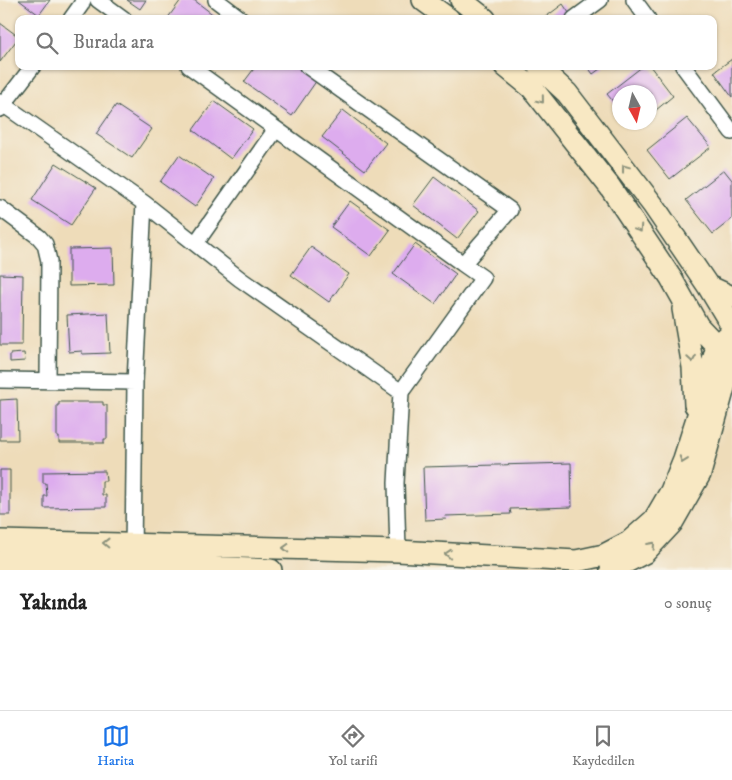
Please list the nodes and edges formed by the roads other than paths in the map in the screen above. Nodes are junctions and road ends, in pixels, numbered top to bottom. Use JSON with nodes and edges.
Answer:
{"nodes":[{"id":1,"x":83,"y":0,"type":"edge"},
{"id":2,"x":98,"y":0,"type":"edge"},
{"id":3,"x":216,"y":0,"type":"edge"},
{"id":4,"x":423,"y":0,"type":"edge"},
{"id":5,"x":461,"y":0,"type":"edge"},
{"id":6,"x":600,"y":0,"type":"edge"},
{"id":7,"x":634,"y":0,"type":"edge"},
{"id":8,"x":73,"y":15,"type":"edge"},
{"id":9,"x":119,"y":15,"type":"edge"},
{"id":10,"x":237,"y":15,"type":"edge"},
{"id":11,"x":444,"y":15,"type":"edge"},
{"id":12,"x":480,"y":15,"type":"edge"},
{"id":13,"x":579,"y":15,"type":"edge"},
{"id":14,"x":645,"y":15,"type":"edge"},
{"id":15,"x":30,"y":70,"type":"edge"},
{"id":16,"x":195,"y":70,"type":"edge"},
{"id":17,"x":313,"y":70,"type":"edge"},
{"id":18,"x":510,"y":70,"type":"edge"},
{"id":19,"x":542,"y":70,"type":"edge"},
{"id":20,"x":686,"y":70,"type":"edge"},
{"id":21,"x":1,"y":105,"type":"edge"},
{"id":22,"x":276,"y":129,"type":"junction"},
{"id":23,"x":732,"y":132,"type":"edge"},
{"id":24,"x":144,"y":203,"type":"junction"},
{"id":25,"x":0,"y":208,"type":"edge"},
{"id":26,"x":196,"y":244,"type":"junction"},
{"id":27,"x":463,"y":264,"type":"junction"},
{"id":28,"x":708,"y":286,"type":"junction"},
{"id":29,"x":680,"y":294,"type":"junction"},
{"id":30,"x":732,"y":298,"type":"edge"},
{"id":31,"x":732,"y":326,"type":"edge"},
{"id":32,"x":732,"y":332,"type":"edge"},
{"id":33,"x":727,"y":352,"type":"edge"},
{"id":34,"x":0,"y":380,"type":"edge"},
{"id":35,"x":48,"y":380,"type":"junction"},
{"id":36,"x":135,"y":382,"type":"junction"},
{"id":37,"x":401,"y":392,"type":"junction"},
{"id":38,"x":732,"y":412,"type":"edge"},
{"id":39,"x":694,"y":426,"type":"junction"},
{"id":40,"x":708,"y":445,"type":"junction"},
{"id":41,"x":0,"y":541,"type":"edge"},
{"id":42,"x":398,"y":551,"type":"junction"},
{"id":43,"x":133,"y":559,"type":"edge"},
{"id":44,"x":0,"y":561,"type":"edge"},
{"id":45,"x":616,"y":569,"type":"edge"},
{"id":46,"x":271,"y":570,"type":"edge"}],
"edges":[{"from":1,"to":8,"type":"street"},
{"from":2,"to":9,"type":"street"},
{"from":3,"to":10,"type":"street"},
{"from":4,"to":11,"type":"main road"},
{"from":5,"to":12,"type":"main road"},
{"from":6,"to":13,"type":"street"},
{"from":7,"to":14,"type":"street"},
{"from":15,"to":21,"type":"street"},
{"from":16,"to":22,"type":"street"},
{"from":17,"to":27,"type":"street"},
{"from":18,"to":29,"type":"main road","one_way":true},
{"from":28,"to":19,"type":"main road","one_way":true},
{"from":20,"to":23,"type":"street"},
{"from":21,"to":24,"type":"street"},
{"from":22,"to":26,"type":"street"},
{"from":22,"to":27,"type":"street"},
{"from":24,"to":26,"type":"street"},
{"from":24,"to":36,"type":"street"},
{"from":25,"to":35,"type":"street"},
{"from":26,"to":37,"type":"street"},
{"from":27,"to":37,"type":"street"},
{"from":28,"to":30,"type":"main road"},
{"from":28,"to":31,"type":"main road"},
{"from":29,"to":33,"type":"main road"},
{"from":29,"to":39,"type":"main road","one_way":true},
{"from":32,"to":33,"type":"main road"},
{"from":33,"to":39,"type":"main road"},
{"from":33,"to":40,"type":"main road"},
{"from":34,"to":35,"type":"street"},
{"from":35,"to":36,"type":"street"},
{"from":36,"to":43,"type":"street"},
{"from":37,"to":42,"type":"street"},
{"from":38,"to":40,"type":"main road"},
{"from":39,"to":42,"type":"main road","one_way":true},
{"from":45,"to":40,"type":"main road","one_way":true},
{"from":43,"to":41,"type":"main road","one_way":true},
{"from":42,"to":43,"type":"main road","one_way":true},
{"from":43,"to":44,"type":"main road"},
{"from":43,"to":46,"type":"main road"}]}
